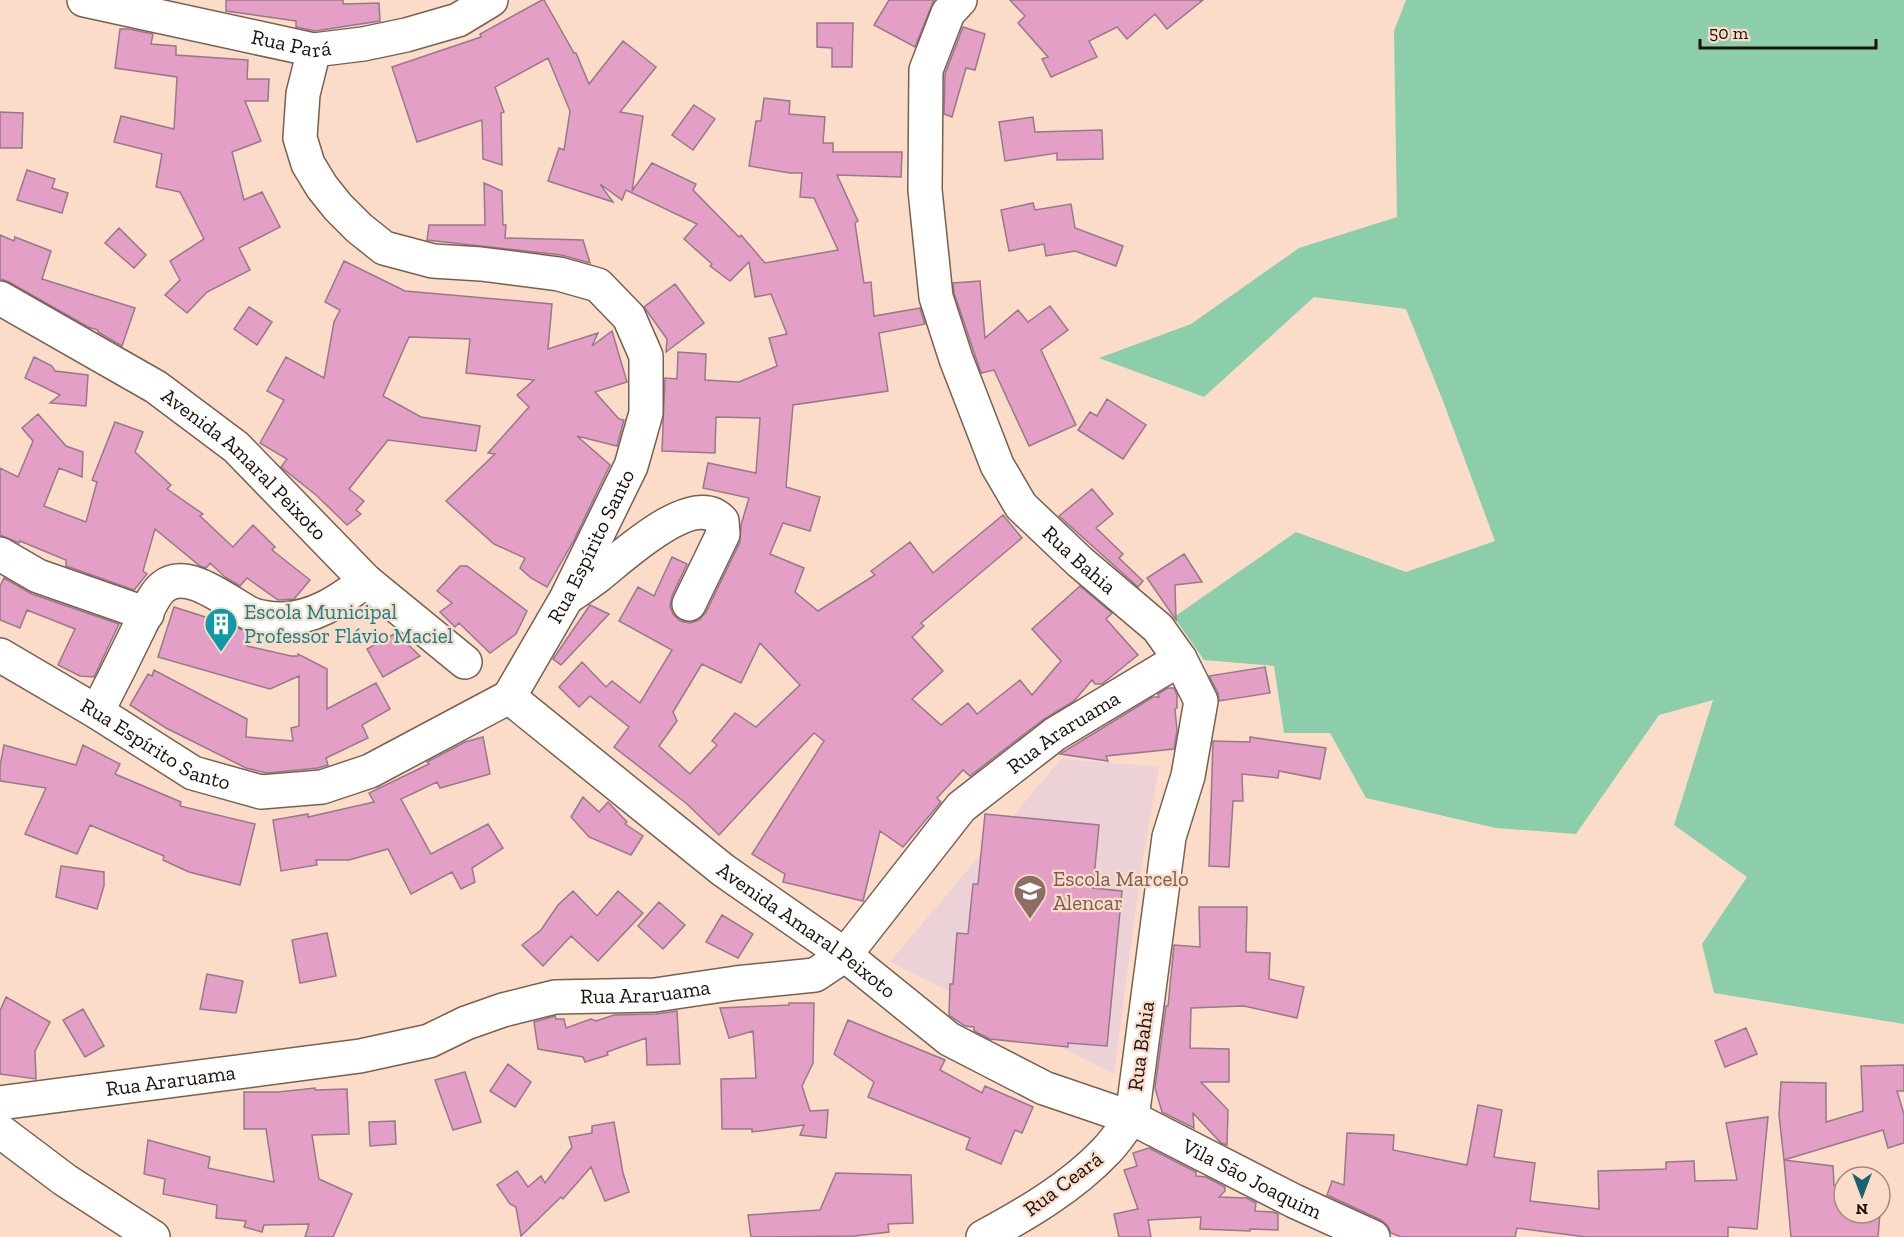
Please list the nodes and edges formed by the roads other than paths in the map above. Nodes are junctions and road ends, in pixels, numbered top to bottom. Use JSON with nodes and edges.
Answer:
{"nodes":[{"id":1,"x":84,"y":0,"type":"edge"},
{"id":2,"x":491,"y":0,"type":"edge"},
{"id":3,"x":960,"y":0,"type":"edge"},
{"id":4,"x":314,"y":50,"type":"junction"},
{"id":5,"x":0,"y":298,"type":"edge"},
{"id":6,"x":0,"y":554,"type":"edge"},
{"id":7,"x":366,"y":581,"type":"junction"},
{"id":8,"x":566,"y":599,"type":"junction"},
{"id":9,"x":688,"y":604,"type":"dead end"},
{"id":10,"x":147,"y":614,"type":"junction"},
{"id":11,"x":0,"y":655,"type":"edge"},
{"id":12,"x":1180,"y":659,"type":"junction"},
{"id":13,"x":465,"y":662,"type":"dead end"},
{"id":14,"x":509,"y":697,"type":"junction"},
{"id":15,"x":97,"y":712,"type":"junction"},
{"id":16,"x":845,"y":956,"type":"junction"},
{"id":17,"x":0,"y":1103,"type":"edge"},
{"id":18,"x":1132,"y":1118,"type":"junction"},
{"id":19,"x":0,"y":1131,"type":"edge"},
{"id":20,"x":153,"y":1237,"type":"edge"},
{"id":21,"x":983,"y":1237,"type":"edge"},
{"id":22,"x":1373,"y":1237,"type":"edge"}],
"edges":[{"from":1,"to":4,"type":"street","name":"Rua Pará"},
{"from":2,"to":4,"type":"street","name":"Rua Pará"},
{"from":3,"to":12,"type":"street","name":"Rua Bahia"},
{"from":4,"to":8,"type":"street","name":"Rua Espírito Santo"},
{"from":5,"to":7,"type":"street","name":"Avenida Amaral Peixoto"},
{"from":6,"to":10,"type":"street"},
{"from":7,"to":10,"type":"street"},
{"from":7,"to":13,"type":"street","name":"Avenida Amaral Peixoto"},
{"from":8,"to":9,"type":"street"},
{"from":8,"to":14,"type":"street","name":"Rua Espírito Santo"},
{"from":10,"to":15,"type":"street"},
{"from":11,"to":15,"type":"street","name":"Rua Espírito Santo"},
{"from":12,"to":16,"type":"street","name":"Rua Araruama"},
{"from":12,"to":18,"type":"street","name":"Rua Bahia"},
{"from":14,"to":15,"type":"street","name":"Rua Espírito Santo"},
{"from":14,"to":16,"type":"street","name":"Avenida Amaral Peixoto"},
{"from":16,"to":17,"type":"street","name":"Rua Araruama"},
{"from":16,"to":18,"type":"street","name":"Avenida Amaral Peixoto"},
{"from":18,"to":21,"type":"street","name":"Rua Ceará"},
{"from":18,"to":22,"type":"street","name":"Vila São Joaquim"},
{"from":19,"to":20,"type":"street"}]}
